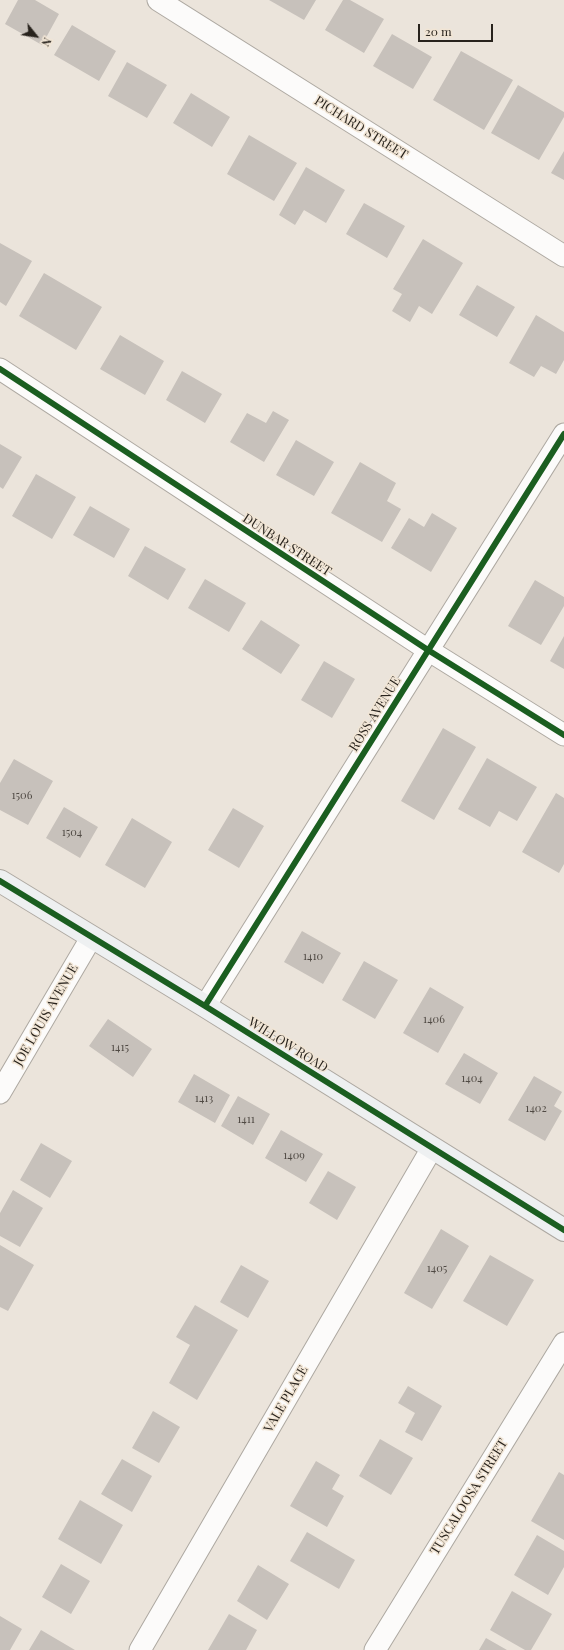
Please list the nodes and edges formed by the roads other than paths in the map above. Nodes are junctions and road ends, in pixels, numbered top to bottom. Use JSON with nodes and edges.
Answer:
{"nodes":[{"id":1,"x":158,"y":0,"type":"edge"},
{"id":2,"x":564,"y":256,"type":"edge"},
{"id":3,"x":0,"y":369,"type":"edge"},
{"id":4,"x":564,"y":434,"type":"edge"},
{"id":5,"x":428,"y":650,"type":"junction"},
{"id":6,"x":564,"y":735,"type":"edge"},
{"id":7,"x":0,"y":881,"type":"edge"},
{"id":8,"x":91,"y":938,"type":"junction"},
{"id":9,"x":205,"y":1006,"type":"junction"},
{"id":10,"x":0,"y":1093,"type":"edge"},
{"id":11,"x":432,"y":1148,"type":"junction"},
{"id":12,"x":564,"y":1230,"type":"edge"},
{"id":13,"x":564,"y":1343,"type":"edge"},
{"id":14,"x":140,"y":1650,"type":"edge"},
{"id":15,"x":375,"y":1650,"type":"edge"}],
"edges":[{"from":1,"to":2,"type":"street","name":"PICHARD STREET"},
{"from":3,"to":5,"type":"street","name":"DUNBAR STREET"},
{"from":4,"to":5,"type":"street","name":"ROSS AVENUE"},
{"from":5,"to":6,"type":"street","name":"DUNBAR STREET"},
{"from":5,"to":9,"type":"street","name":"ROSS AVENUE"},
{"from":7,"to":8,"type":"street","name":"WILLOW ROAD"},
{"from":8,"to":9,"type":"street","name":"WILLOW ROAD"},
{"from":8,"to":10,"type":"street","name":"JOE LOUIS AVENUE"},
{"from":9,"to":11,"type":"street","name":"WILLOW ROAD"},
{"from":11,"to":12,"type":"street","name":"WILLOW ROAD"},
{"from":11,"to":14,"type":"street","name":"VALE PLACE"},
{"from":13,"to":15,"type":"street","name":"TUSCALOOSA STREET"}]}
